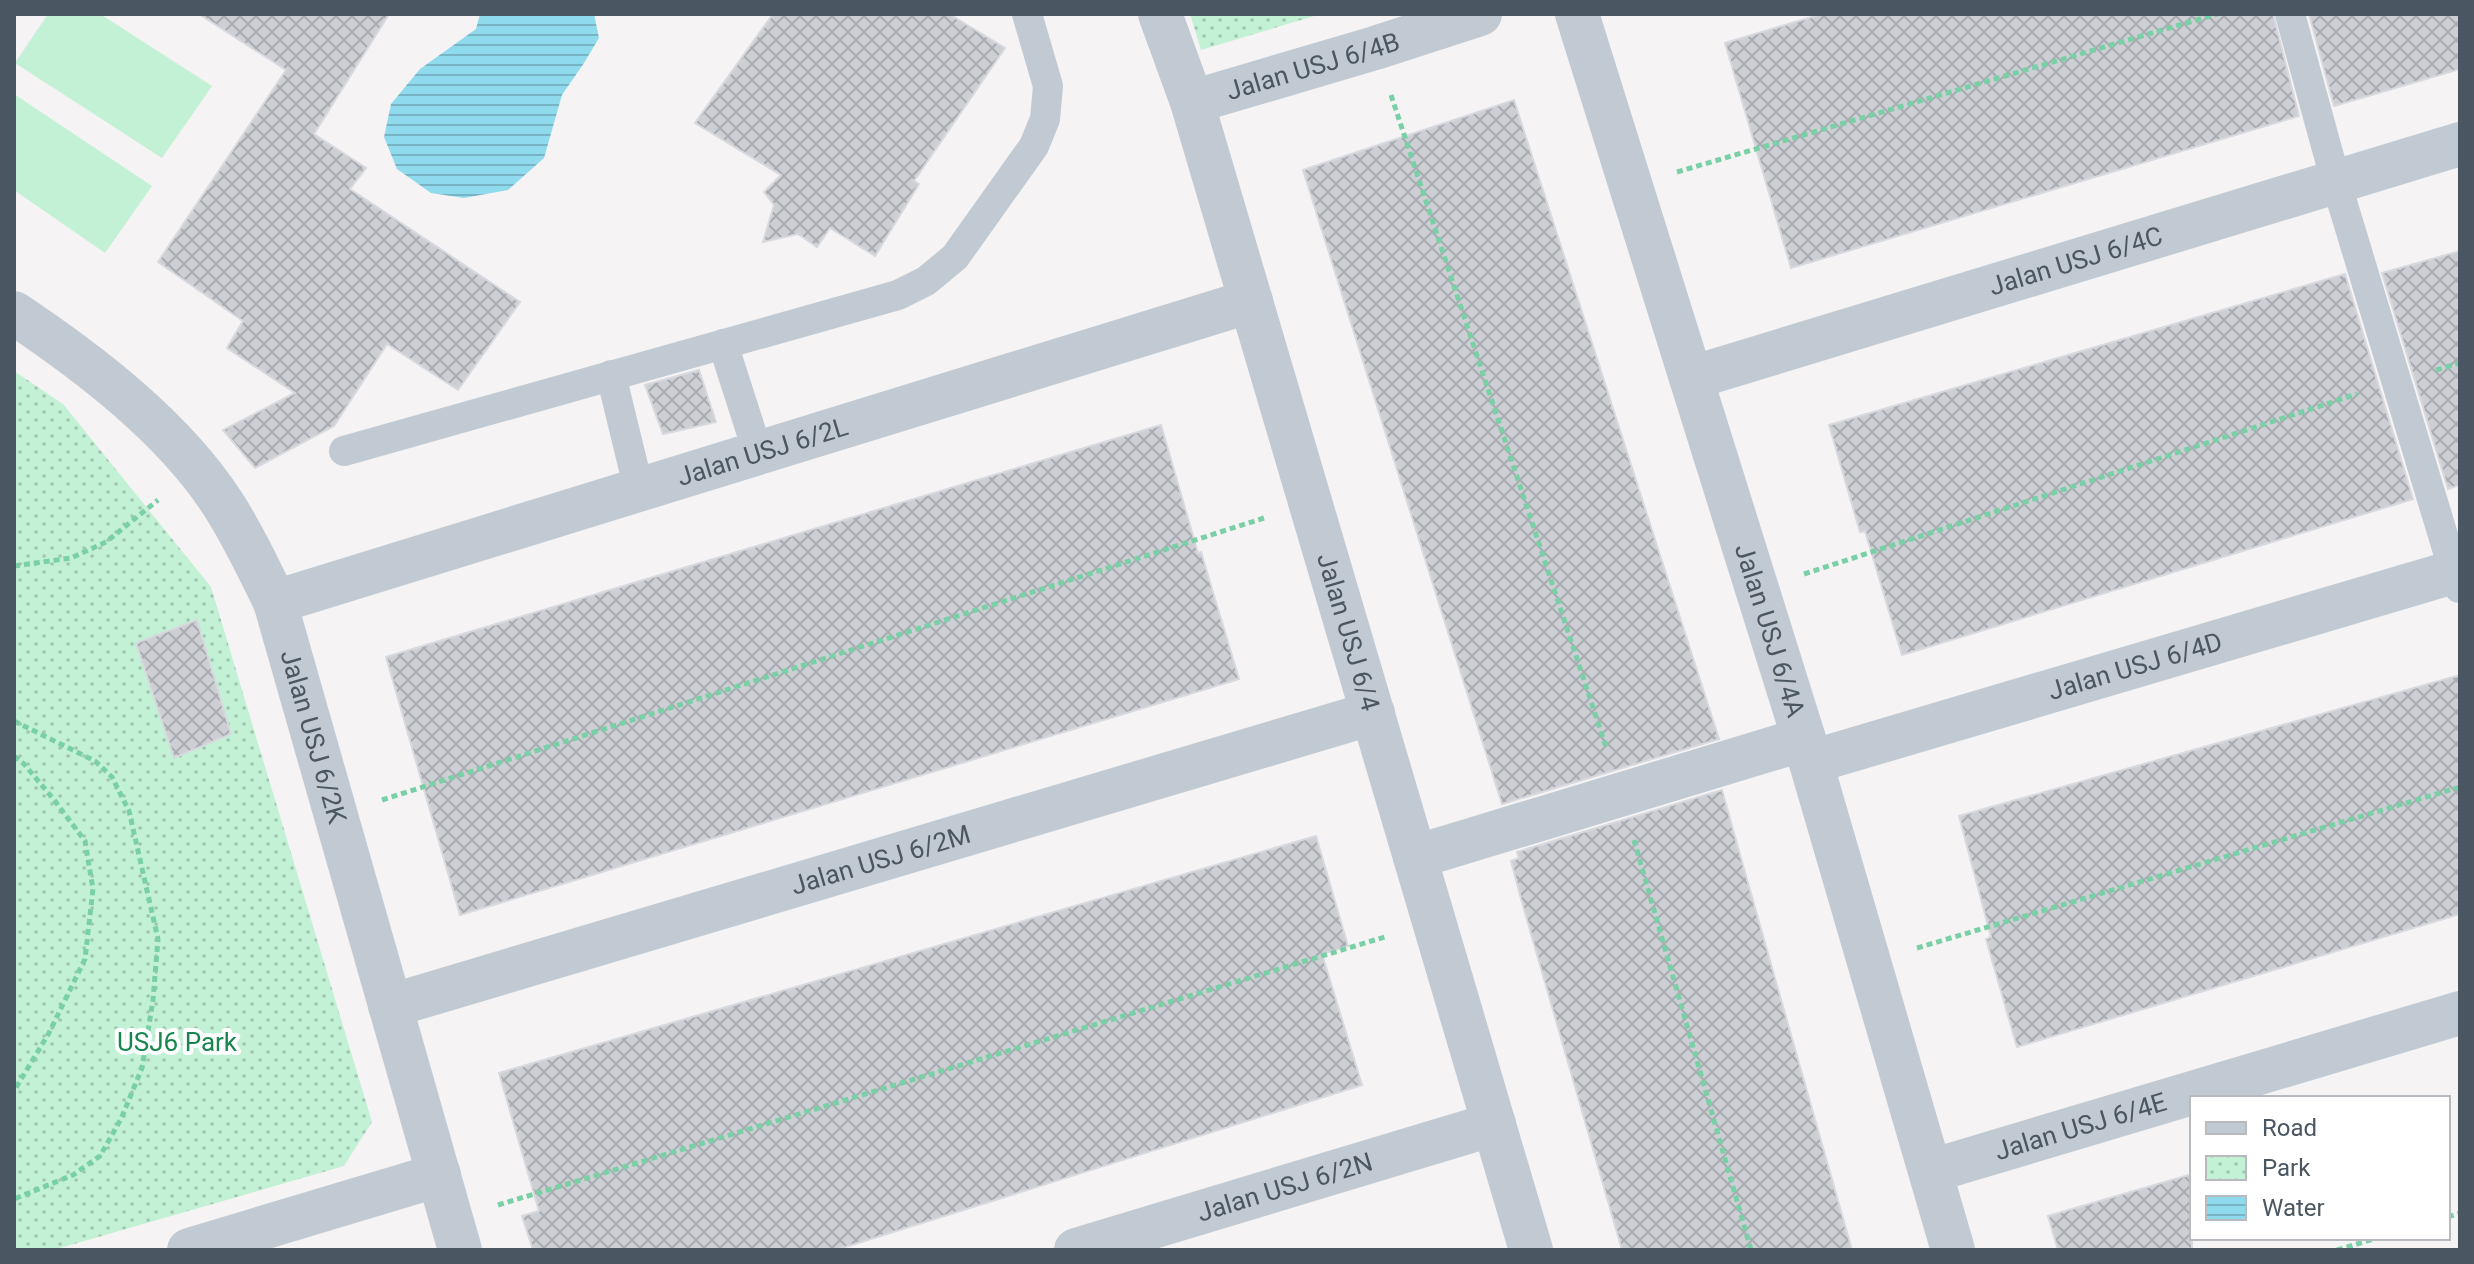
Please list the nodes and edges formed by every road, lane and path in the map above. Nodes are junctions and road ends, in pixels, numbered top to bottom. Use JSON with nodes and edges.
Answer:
{"nodes":[{"id":1,"x":1027,"y":14,"type":"edge"},
{"id":2,"x":1160,"y":14,"type":"edge"},
{"id":3,"x":1480,"y":14,"type":"edge"},
{"id":4,"x":1577,"y":14,"type":"edge"},
{"id":5,"x":2217,"y":14,"type":"edge"},
{"id":6,"x":2290,"y":14,"type":"edge"},
{"id":7,"x":1375,"y":48,"type":"junction"},
{"id":8,"x":1192,"y":102,"type":"junction"},
{"id":9,"x":2460,"y":144,"type":"edge"},
{"id":10,"x":2336,"y":182,"type":"junction"},
{"id":11,"x":1630,"y":186,"type":"junction"},
{"id":12,"x":1251,"y":301,"type":"junction"},
{"id":13,"x":14,"y":313,"type":"edge"},
{"id":14,"x":723,"y":344,"type":"junction"},
{"id":15,"x":2460,"y":363,"type":"edge"},
{"id":16,"x":611,"y":375,"type":"junction"},
{"id":17,"x":1691,"y":378,"type":"junction"},
{"id":18,"x":2396,"y":382,"type":"junction"},
{"id":19,"x":344,"y":451,"type":"dead end"},
{"id":20,"x":758,"y":453,"type":"junction"},
{"id":21,"x":196,"y":469,"type":"junction"},
{"id":22,"x":639,"y":490,"type":"junction"},
{"id":23,"x":1311,"y":504,"type":"junction"},
{"id":24,"x":14,"y":566,"type":"edge"},
{"id":25,"x":2458,"y":578,"type":"edge"},
{"id":26,"x":1757,"y":589,"type":"junction"},
{"id":27,"x":275,"y":602,"type":"junction"},
{"id":28,"x":1373,"y":713,"type":"junction"},
{"id":29,"x":14,"y":721,"type":"edge"},
{"id":30,"x":1808,"y":750,"type":"junction"},
{"id":31,"x":14,"y":756,"type":"edge"},
{"id":32,"x":2460,"y":787,"type":"edge"},
{"id":33,"x":1621,"y":794,"type":"junction"},
{"id":34,"x":336,"y":815,"type":"junction"},
{"id":35,"x":1415,"y":857,"type":"junction"},
{"id":36,"x":1434,"y":922,"type":"junction"},
{"id":37,"x":1870,"y":962,"type":"junction"},
{"id":38,"x":390,"y":1006,"type":"junction"},
{"id":39,"x":2460,"y":1013,"type":"edge"},
{"id":40,"x":14,"y":1091,"type":"edge"},
{"id":41,"x":1494,"y":1124,"type":"junction"},
{"id":42,"x":1931,"y":1171,"type":"junction"},
{"id":43,"x":439,"y":1175,"type":"junction"},
{"id":44,"x":14,"y":1199,"type":"edge"},
{"id":45,"x":456,"y":1234,"type":"edge"},
{"id":46,"x":2370,"y":1240,"type":"edge"},
{"id":47,"x":189,"y":1250,"type":"edge"},
{"id":48,"x":1076,"y":1250,"type":"edge"},
{"id":49,"x":1531,"y":1250,"type":"edge"},
{"id":50,"x":1751,"y":1250,"type":"edge"},
{"id":51,"x":1953,"y":1250,"type":"edge"},
{"id":52,"x":2337,"y":1250,"type":"edge"}],
"edges":[{"from":1,"to":14,"type":"lane"},
{"from":2,"to":8,"type":"street","name":"Jalan USJ 6/4"},
{"from":3,"to":7,"type":"street","name":"Jalan USJ 6/4B"},
{"from":4,"to":11,"type":"street","name":"Jalan USJ 6/4A"},
{"from":5,"to":11,"type":"path"},
{"from":6,"to":10,"type":"lane"},
{"from":7,"to":8,"type":"street","name":"Jalan USJ 6/4B"},
{"from":7,"to":33,"type":"path"},
{"from":8,"to":12,"type":"street","name":"Jalan USJ 6/4"},
{"from":9,"to":10,"type":"street","name":"Jalan USJ 6/4C"},
{"from":10,"to":17,"type":"street","name":"Jalan USJ 6/4C"},
{"from":10,"to":18,"type":"lane"},
{"from":11,"to":17,"type":"street","name":"Jalan USJ 6/4A"},
{"from":12,"to":20,"type":"street","name":"Jalan USJ 6/2L"},
{"from":12,"to":23,"type":"street","name":"Jalan USJ 6/4"},
{"from":13,"to":21,"type":"street","name":"Jalan USJ 6/2K"},
{"from":14,"to":16,"type":"lane"},
{"from":14,"to":20,"type":"lane"},
{"from":15,"to":18,"type":"path"},
{"from":16,"to":19,"type":"lane"},
{"from":16,"to":22,"type":"lane"},
{"from":17,"to":26,"type":"street","name":"Jalan USJ 6/4A"},
{"from":18,"to":25,"type":"lane"},
{"from":18,"to":26,"type":"path"},
{"from":20,"to":22,"type":"street","name":"Jalan USJ 6/2L"},
{"from":21,"to":24,"type":"path"},
{"from":21,"to":27,"type":"street","name":"Jalan USJ 6/2K"},
{"from":22,"to":27,"type":"street","name":"Jalan USJ 6/2L"},
{"from":23,"to":28,"type":"street","name":"Jalan USJ 6/4"},
{"from":23,"to":34,"type":"path"},
{"from":25,"to":30,"type":"street","name":"Jalan USJ 6/4D"},
{"from":26,"to":30,"type":"street","name":"Jalan USJ 6/4A"},
{"from":27,"to":34,"type":"street","name":"Jalan USJ 6/2K"},
{"from":28,"to":35,"type":"street","name":"Jalan USJ 6/4"},
{"from":28,"to":38,"type":"street","name":"Jalan USJ 6/2M"},
{"from":29,"to":44,"type":"path"},
{"from":30,"to":33,"type":"street","name":"Jalan USJ 6/4D"},
{"from":30,"to":37,"type":"street","name":"Jalan USJ 6/4A"},
{"from":31,"to":40,"type":"path"},
{"from":32,"to":37,"type":"path"},
{"from":33,"to":35,"type":"street","name":"Jalan USJ 6/4D"},
{"from":33,"to":50,"type":"path"},
{"from":34,"to":38,"type":"street","name":"Jalan USJ 6/2K"},
{"from":35,"to":36,"type":"street","name":"Jalan USJ 6/4"},
{"from":36,"to":41,"type":"street","name":"Jalan USJ 6/4"},
{"from":36,"to":45,"type":"path"},
{"from":37,"to":42,"type":"street","name":"Jalan USJ 6/4A"},
{"from":38,"to":43,"type":"street","name":"Jalan USJ 6/2K"},
{"from":39,"to":42,"type":"street","name":"Jalan USJ 6/4E"},
{"from":41,"to":48,"type":"street","name":"Jalan USJ 6/2N"},
{"from":41,"to":49,"type":"street","name":"Jalan USJ 6/4"},
{"from":42,"to":51,"type":"street","name":"Jalan USJ 6/4A"},
{"from":43,"to":45,"type":"street","name":"Jalan USJ 6/2K"},
{"from":43,"to":47,"type":"street"},
{"from":46,"to":52,"type":"path"}]}
